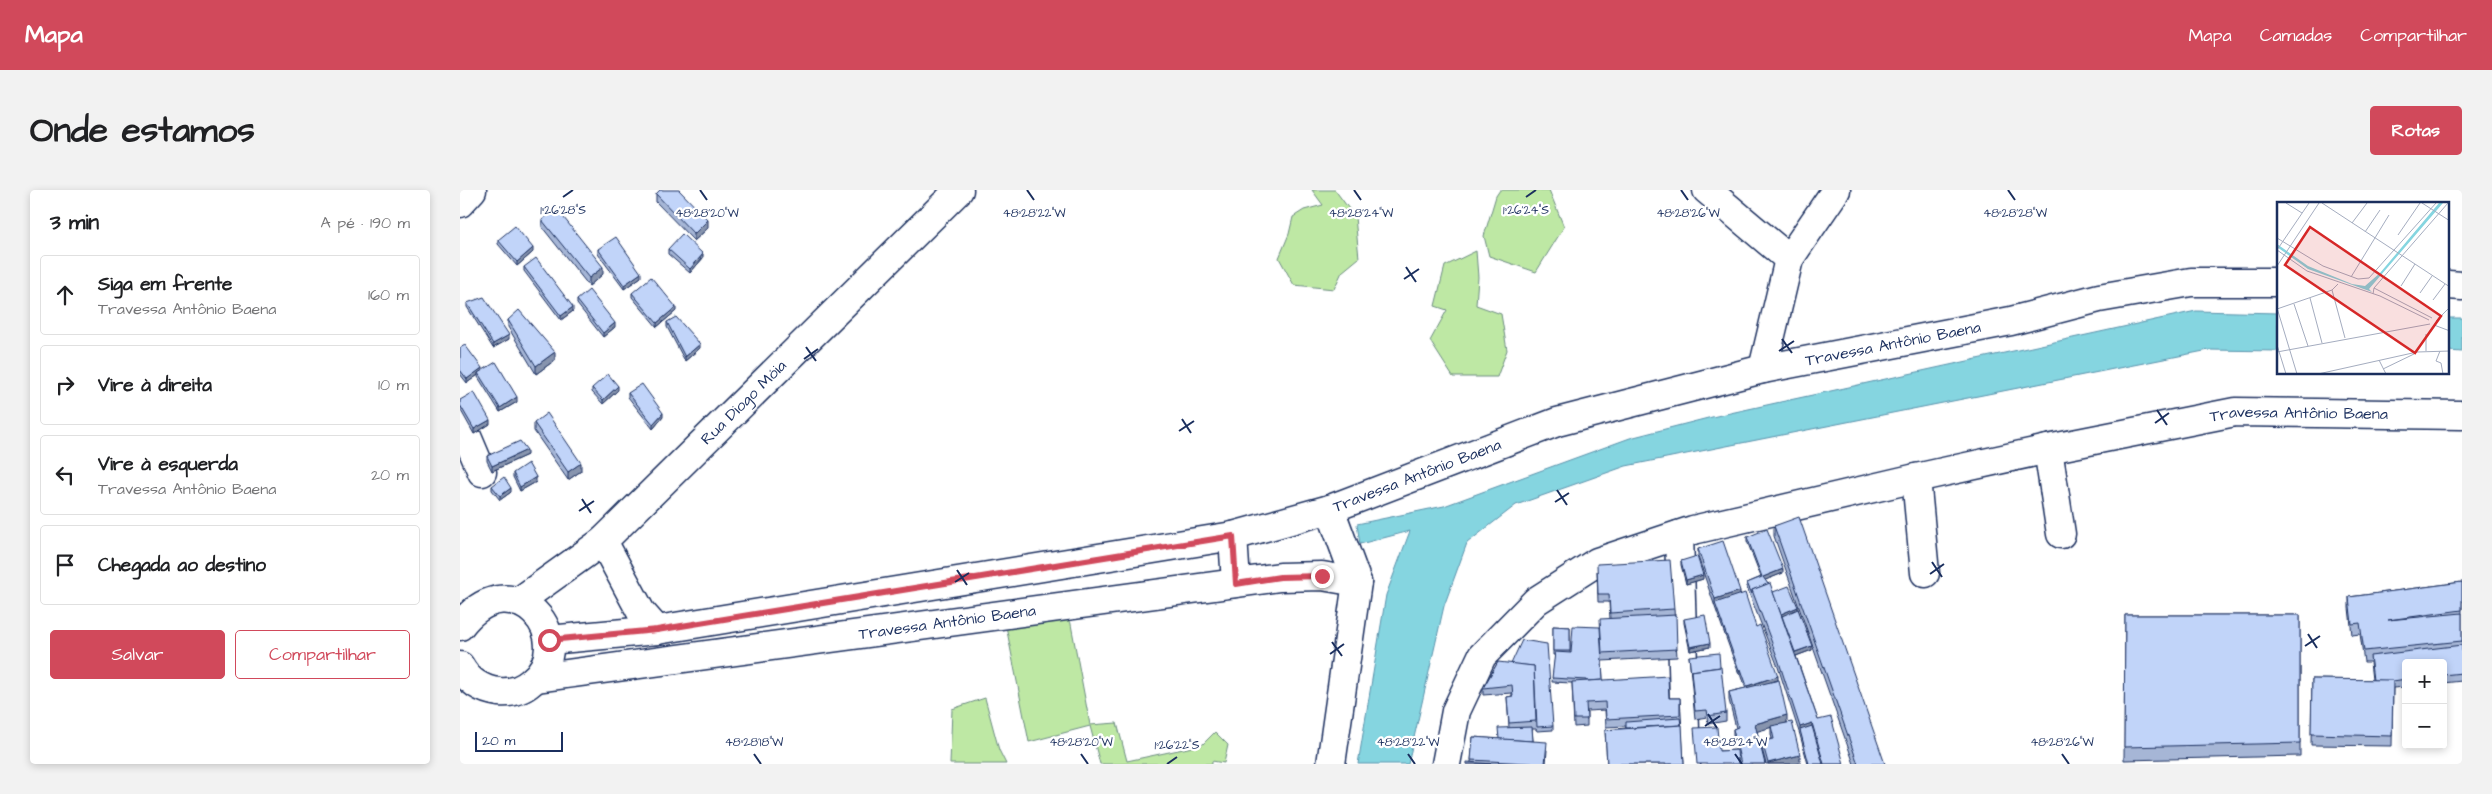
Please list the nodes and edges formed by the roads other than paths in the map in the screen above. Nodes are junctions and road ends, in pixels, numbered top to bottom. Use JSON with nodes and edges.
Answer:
{"nodes":[{"id":1,"x":462,"y":190,"type":"edge"},
{"id":2,"x":472,"y":190,"type":"edge"},
{"id":3,"x":959,"y":190,"type":"edge"},
{"id":4,"x":1706,"y":190,"type":"edge"},
{"id":5,"x":1836,"y":190,"type":"edge"},
{"id":6,"x":460,"y":195,"type":"edge"},
{"id":7,"x":460,"y":203,"type":"edge"},
{"id":8,"x":1789,"y":259,"type":"junction"},
{"id":9,"x":2277,"y":282,"type":"edge"},
{"id":10,"x":1763,"y":369,"type":"junction"},
{"id":11,"x":2462,"y":415,"type":"edge"},
{"id":12,"x":460,"y":420,"type":"edge"},
{"id":13,"x":2048,"y":448,"type":"junction"},
{"id":14,"x":482,"y":472,"type":"dead end"},
{"id":15,"x":1916,"y":478,"type":"junction"},
{"id":16,"x":1330,"y":509,"type":"junction"},
{"id":17,"x":2061,"y":534,"type":"dead end"},
{"id":18,"x":1679,"y":535,"type":"junction"},
{"id":19,"x":1233,"y":536,"type":"junction"},
{"id":20,"x":603,"y":541,"type":"junction"},
{"id":21,"x":1924,"y":573,"type":"dead end"},
{"id":22,"x":1357,"y":582,"type":"junction"},
{"id":23,"x":1236,"y":584,"type":"junction"},
{"id":24,"x":518,"y":602,"type":"junction"},
{"id":25,"x":464,"y":617,"type":"edge"},
{"id":26,"x":657,"y":630,"type":"junction"},
{"id":27,"x":549,"y":640,"type":"junction"},
{"id":28,"x":537,"y":678,"type":"junction"},
{"id":29,"x":463,"y":679,"type":"edge"},
{"id":30,"x":1331,"y":764,"type":"edge"},
{"id":31,"x":1446,"y":764,"type":"edge"},
{"id":32,"x":1686,"y":764,"type":"edge"}],
"edges":[{"from":1,"to":6,"type":"street"},
{"from":2,"to":7,"type":"street"},
{"from":3,"to":20,"type":"street","name":"Rua Diogo Móia"},
{"from":4,"to":8,"type":"street"},
{"from":5,"to":8,"type":"street"},
{"from":8,"to":10,"type":"street"},
{"from":9,"to":10,"type":"street","name":"Travessa Antônio Baena"},
{"from":10,"to":16,"type":"street","name":"Travessa Antônio Baena"},
{"from":11,"to":13,"type":"street","name":"Travessa Antônio Baena"},
{"from":12,"to":14,"type":"street"},
{"from":13,"to":15,"type":"street","name":"Travessa Antônio Baena"},
{"from":13,"to":17,"type":"street"},
{"from":15,"to":18,"type":"street","name":"Travessa Antônio Baena"},
{"from":15,"to":21,"type":"street"},
{"from":16,"to":19,"type":"street","name":"Travessa Antônio Baena"},
{"from":16,"to":22,"type":"street"},
{"from":18,"to":31,"type":"street","name":"Travessa Antônio Baena"},
{"from":18,"to":32,"type":"street"},
{"from":19,"to":23,"type":"street"},
{"from":19,"to":26,"type":"street","name":"Travessa Antônio Baena"},
{"from":20,"to":24,"type":"street","name":"Rua Diogo Móia"},
{"from":20,"to":26,"type":"street"},
{"from":22,"to":23,"type":"street","name":"Travessa Antônio Baena"},
{"from":22,"to":30,"type":"street"},
{"from":23,"to":28,"type":"street","name":"Travessa Antônio Baena"},
{"from":24,"to":25,"type":"street"},
{"from":24,"to":27,"type":"street"},
{"from":26,"to":27,"type":"street","name":"Travessa Antônio Baena"},
{"from":27,"to":28,"type":"street"},
{"from":28,"to":29,"type":"street"}]}
